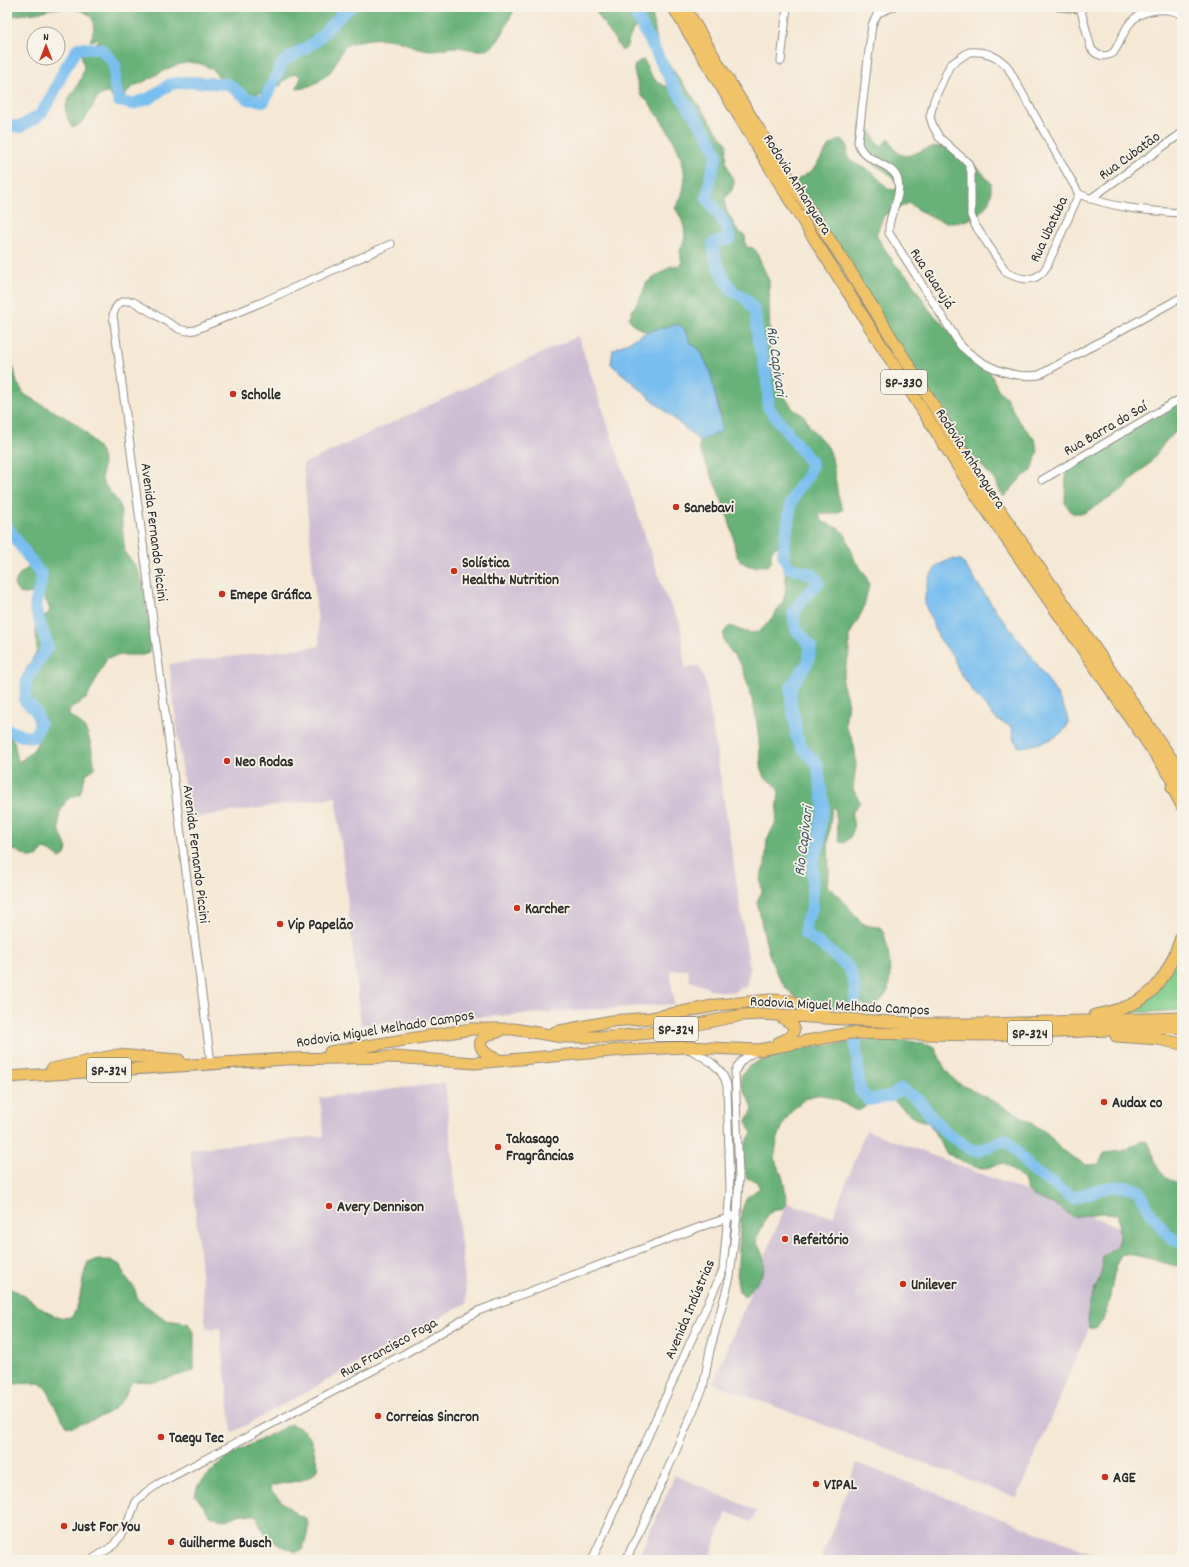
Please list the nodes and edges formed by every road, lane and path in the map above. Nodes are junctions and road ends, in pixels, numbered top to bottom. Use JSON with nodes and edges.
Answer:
{"nodes":[{"id":1,"x":673,"y":7,"type":"edge"},
{"id":2,"x":685,"y":7,"type":"edge"},
{"id":3,"x":787,"y":7,"type":"edge"},
{"id":4,"x":893,"y":7,"type":"edge"},
{"id":5,"x":1058,"y":7,"type":"edge"},
{"id":6,"x":1080,"y":8,"type":"edge"},
{"id":7,"x":1182,"y":15,"type":"edge"},
{"id":8,"x":781,"y":62,"type":"dead end"},
{"id":9,"x":1182,"y":133,"type":"edge"},
{"id":10,"x":1079,"y":194,"type":"junction"},
{"id":11,"x":1090,"y":199,"type":"junction"},
{"id":12,"x":1182,"y":213,"type":"edge"},
{"id":13,"x":391,"y":244,"type":"dead end"},
{"id":14,"x":1182,"y":297,"type":"edge"},
{"id":15,"x":1182,"y":398,"type":"edge"},
{"id":16,"x":1042,"y":480,"type":"dead end"},
{"id":17,"x":1162,"y":745,"type":"junction"},
{"id":18,"x":1149,"y":746,"type":"junction"},
{"id":19,"x":1182,"y":770,"type":"edge"},
{"id":20,"x":1182,"y":774,"type":"edge"},
{"id":21,"x":1182,"y":793,"type":"edge"},
{"id":22,"x":1182,"y":806,"type":"edge"},
{"id":23,"x":1182,"y":935,"type":"edge"},
{"id":24,"x":777,"y":1014,"type":"junction"},
{"id":25,"x":834,"y":1017,"type":"junction"},
{"id":26,"x":1182,"y":1018,"type":"edge"},
{"id":27,"x":1182,"y":1027,"type":"edge"},
{"id":28,"x":1045,"y":1028,"type":"junction"},
{"id":29,"x":513,"y":1030,"type":"junction"},
{"id":30,"x":540,"y":1035,"type":"junction"},
{"id":31,"x":1182,"y":1044,"type":"edge"},
{"id":32,"x":685,"y":1047,"type":"junction"},
{"id":33,"x":759,"y":1050,"type":"junction"},
{"id":34,"x":286,"y":1058,"type":"junction"},
{"id":35,"x":501,"y":1061,"type":"junction"},
{"id":36,"x":211,"y":1063,"type":"junction"},
{"id":37,"x":7,"y":1077,"type":"edge"},
{"id":38,"x":737,"y":1215,"type":"junction"},
{"id":39,"x":729,"y":1218,"type":"junction"},
{"id":40,"x":91,"y":1560,"type":"edge"},
{"id":41,"x":592,"y":1560,"type":"edge"},
{"id":42,"x":626,"y":1560,"type":"edge"}],
"edges":[{"from":1,"to":18,"type":"highway","name":"Rodovia Anhanguera","number":"SP-330"},
{"from":2,"to":17,"type":"highway","name":"Rodovia Anhanguera","number":"SP-330"},
{"from":3,"to":8,"type":"street"},
{"from":4,"to":14,"type":"street","name":"Rua Guarujá"},
{"from":5,"to":6,"type":"street"},
{"from":6,"to":7,"type":"street"},
{"from":9,"to":11,"type":"street","name":"Rua Cubatão"},
{"from":10,"to":10,"type":"street","name":"Rua Ubatuba"},
{"from":10,"to":11,"type":"street"},
{"from":11,"to":12,"type":"street"},
{"from":13,"to":36,"type":"street","name":"Avenida Fernando Piccini"},
{"from":15,"to":16,"type":"street","name":"Rua Barra do Saí"},
{"from":17,"to":19,"type":"highway"},
{"from":17,"to":20,"type":"highway","name":"Rodovia Anhanguera","number":"SP-330"},
{"from":18,"to":21,"type":"highway","name":"Rodovia Anhanguera","number":"SP-330"},
{"from":18,"to":22,"type":"highway"},
{"from":23,"to":28,"type":"highway"},
{"from":24,"to":25,"type":"highway","name":"Rodovia Miguel Melhado Campos","number":"SP-324"},
{"from":24,"to":30,"type":"highway","name":"Rodovia Miguel Melhado Campos","number":"SP-324"},
{"from":24,"to":33,"type":"highway"},
{"from":25,"to":28,"type":"highway","name":"Rodovia Miguel Melhado Campos","number":"SP-324"},
{"from":25,"to":30,"type":"highway"},
{"from":26,"to":28,"type":"highway","name":"Rodovia Miguel Melhado Campos","number":"SP-324"},
{"from":27,"to":28,"type":"highway","name":"Rodovia Miguel Melhado Campos","number":"SP-324"},
{"from":28,"to":31,"type":"highway"},
{"from":28,"to":33,"type":"highway","name":"Rodovia Miguel Melhado Campos","number":"SP-324"},
{"from":29,"to":30,"type":"highway","name":"Rodovia Miguel Melhado Campos","number":"SP-324"},
{"from":29,"to":34,"type":"highway","name":"Rodovia Miguel Melhado Campos","number":"SP-324"},
{"from":29,"to":35,"type":"highway"},
{"from":32,"to":33,"type":"highway","name":"Rodovia Miguel Melhado Campos","number":"SP-324"},
{"from":32,"to":35,"type":"highway","name":"Rodovia Miguel Melhado Campos","number":"SP-324"},
{"from":32,"to":39,"type":"street","name":"Avenida Indústrias"},
{"from":33,"to":38,"type":"street","name":"Avenida Indústrias"},
{"from":34,"to":35,"type":"highway","name":"Rodovia Miguel Melhado Campos","number":"SP-324"},
{"from":34,"to":36,"type":"highway","name":"Rodovia Miguel Melhado Campos","number":"SP-324"},
{"from":36,"to":37,"type":"highway","name":"Rodovia Miguel Melhado Campos","number":"SP-324"},
{"from":38,"to":39,"type":"street","name":"Rua Francisco Foga"},
{"from":38,"to":42,"type":"street","name":"Avenida Indústrias"},
{"from":39,"to":40,"type":"street","name":"Rua Francisco Foga"},
{"from":39,"to":41,"type":"street","name":"Avenida Indústrias"}]}
